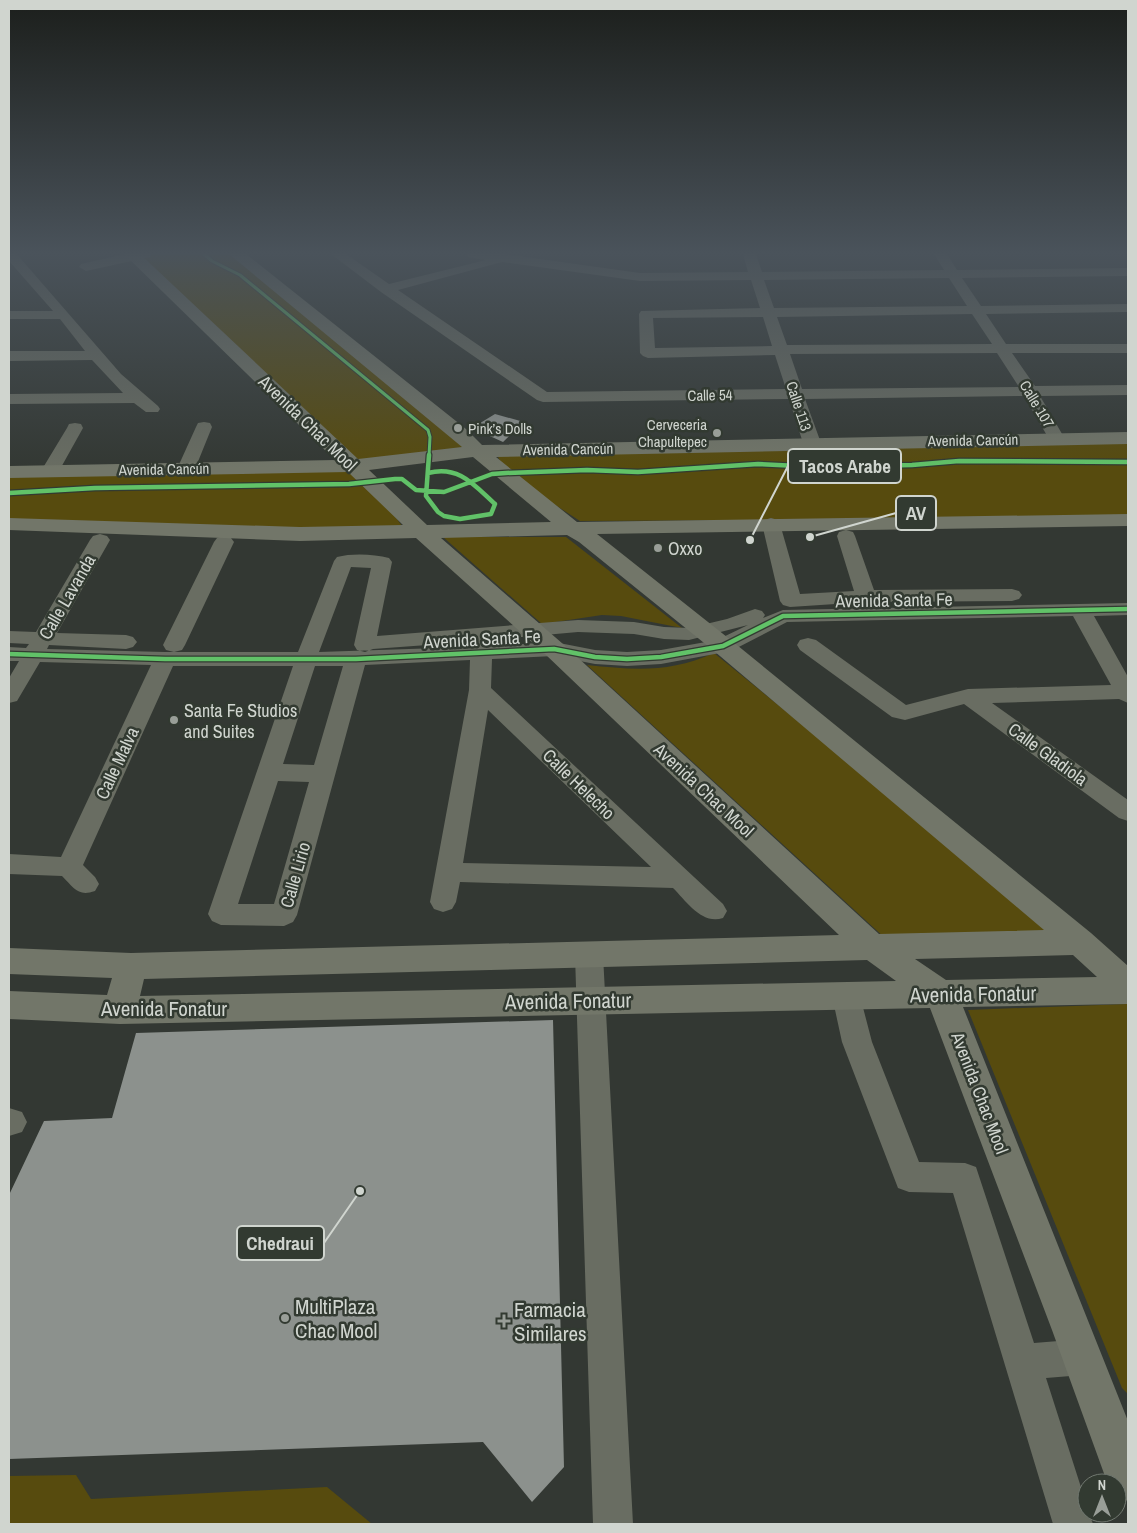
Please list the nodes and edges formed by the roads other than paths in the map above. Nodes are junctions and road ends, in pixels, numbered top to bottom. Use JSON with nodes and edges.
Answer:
{"nodes":[{"id":1,"x":71,"y":326,"type":"edge"},
{"id":2,"x":208,"y":326,"type":"edge"},
{"id":3,"x":325,"y":326,"type":"edge"},
{"id":4,"x":439,"y":326,"type":"edge"},
{"id":5,"x":647,"y":326,"type":"edge"},
{"id":6,"x":774,"y":326,"type":"edge"},
{"id":7,"x":987,"y":326,"type":"edge"},
{"id":8,"x":1001,"y":348,"type":"junction"},
{"id":9,"x":1128,"y":348,"type":"edge"},
{"id":10,"x":781,"y":350,"type":"junction"},
{"id":11,"x":95,"y":355,"type":"junction"},
{"id":12,"x":9,"y":356,"type":"edge"},
{"id":13,"x":1029,"y":390,"type":"junction"},
{"id":14,"x":1128,"y":390,"type":"edge"},
{"id":15,"x":795,"y":394,"type":"junction"},
{"id":16,"x":137,"y":398,"type":"junction"},
{"id":17,"x":9,"y":399,"type":"edge"},
{"id":18,"x":152,"y":409,"type":"dead end"},
{"id":19,"x":204,"y":427,"type":"dead end"},
{"id":20,"x":75,"y":428,"type":"dead end"},
{"id":21,"x":324,"y":438,"type":"junction"},
{"id":22,"x":1057,"y":438,"type":"junction"},
{"id":23,"x":1128,"y":438,"type":"edge"},
{"id":24,"x":812,"y":443,"type":"junction"},
{"id":25,"x":477,"y":451,"type":"junction"},
{"id":26,"x":353,"y":466,"type":"junction"},
{"id":27,"x":271,"y":467,"type":"junction"},
{"id":28,"x":186,"y":469,"type":"junction"},
{"id":29,"x":9,"y":472,"type":"edge"},
{"id":30,"x":50,"y":472,"type":"junction"},
{"id":31,"x":1128,"y":520,"type":"edge"},
{"id":32,"x":9,"y":524,"type":"edge"},
{"id":33,"x":772,"y":524,"type":"junction"},
{"id":34,"x":421,"y":531,"type":"junction"},
{"id":35,"x":583,"y":532,"type":"junction"},
{"id":36,"x":846,"y":536,"type":"dead end"},
{"id":37,"x":100,"y":540,"type":"dead end"},
{"id":38,"x":224,"y":542,"type":"dead end"},
{"id":39,"x":1128,"y":594,"type":"edge"},
{"id":40,"x":866,"y":596,"type":"junction"},
{"id":41,"x":792,"y":600,"type":"junction"},
{"id":42,"x":1128,"y":609,"type":"edge"},
{"id":43,"x":1080,"y":610,"type":"junction"},
{"id":44,"x":531,"y":629,"type":"junction"},
{"id":45,"x":9,"y":636,"type":"edge"},
{"id":46,"x":713,"y":638,"type":"junction"},
{"id":47,"x":479,"y":644,"type":"junction"},
{"id":48,"x":808,"y":644,"type":"dead end"},
{"id":49,"x":39,"y":647,"type":"junction"},
{"id":50,"x":554,"y":649,"type":"junction"},
{"id":51,"x":169,"y":652,"type":"junction"},
{"id":52,"x":309,"y":652,"type":"junction"},
{"id":53,"x":360,"y":652,"type":"junction"},
{"id":54,"x":9,"y":654,"type":"edge"},
{"id":55,"x":480,"y":690,"type":"junction"},
{"id":56,"x":1127,"y":694,"type":"edge"},
{"id":57,"x":9,"y":696,"type":"edge"},
{"id":58,"x":968,"y":696,"type":"junction"},
{"id":59,"x":269,"y":772,"type":"junction"},
{"id":60,"x":324,"y":774,"type":"junction"},
{"id":61,"x":1128,"y":812,"type":"edge"},
{"id":62,"x":9,"y":864,"type":"edge"},
{"id":63,"x":448,"y":872,"type":"junction"},
{"id":64,"x":678,"y":878,"type":"junction"},
{"id":65,"x":443,"y":902,"type":"dead end"},
{"id":66,"x":714,"y":912,"type":"dead end"},
{"id":67,"x":1080,"y":942,"type":"junction"},
{"id":68,"x":872,"y":947,"type":"junction"},
{"id":69,"x":589,"y":955,"type":"junction"},
{"id":70,"x":9,"y":961,"type":"edge"},
{"id":71,"x":131,"y":966,"type":"junction"},
{"id":72,"x":1128,"y":988,"type":"edge"},
{"id":73,"x":942,"y":995,"type":"junction"},
{"id":74,"x":846,"y":996,"type":"junction"},
{"id":75,"x":591,"y":1001,"type":"junction"},
{"id":76,"x":9,"y":1005,"type":"edge"},
{"id":77,"x":120,"y":1010,"type":"junction"},
{"id":78,"x":1083,"y":1357,"type":"junction"},
{"id":79,"x":1022,"y":1362,"type":"junction"},
{"id":80,"x":1120,"y":1435,"type":"edge"},
{"id":81,"x":1128,"y":1479,"type":"edge"},
{"id":82,"x":613,"y":1524,"type":"edge"},
{"id":83,"x":1073,"y":1524,"type":"edge"}],
"edges":[{"from":1,"to":11,"type":"street"},
{"from":2,"to":21,"type":"main road","name":"Avenida Chac Mool"},
{"from":3,"to":25,"type":"main road"},
{"from":4,"to":15,"type":"street","name":"Calle 54"},
{"from":5,"to":10,"type":"street"},
{"from":6,"to":10,"type":"street","name":"Calle 113"},
{"from":7,"to":8,"type":"street","name":"Calle 107"},
{"from":8,"to":9,"type":"street"},
{"from":8,"to":10,"type":"street"},
{"from":8,"to":13,"type":"street","name":"Calle 107"},
{"from":10,"to":15,"type":"street","name":"Calle 113"},
{"from":11,"to":12,"type":"street"},
{"from":11,"to":16,"type":"street"},
{"from":13,"to":14,"type":"street","name":"Calle 54"},
{"from":13,"to":15,"type":"street","name":"Calle 54"},
{"from":13,"to":22,"type":"street","name":"Calle 107"},
{"from":15,"to":24,"type":"street","name":"Calle 113"},
{"from":16,"to":17,"type":"street"},
{"from":16,"to":18,"type":"street"},
{"from":19,"to":28,"type":"street"},
{"from":20,"to":30,"type":"street"},
{"from":21,"to":26,"type":"main road","name":"Avenida Chac Mool"},
{"from":21,"to":27,"type":"main road"},
{"from":22,"to":23,"type":"main road","name":"Avenida Cancún"},
{"from":22,"to":24,"type":"main road","name":"Avenida Cancún"},
{"from":24,"to":25,"type":"main road","name":"Avenida Cancún"},
{"from":25,"to":26,"type":"main road","name":"Avenida Cancún"},
{"from":25,"to":35,"type":"main road"},
{"from":26,"to":27,"type":"main road","name":"Avenida Cancún"},
{"from":26,"to":34,"type":"main road","name":"Avenida Chac Mool"},
{"from":27,"to":28,"type":"main road","name":"Avenida Cancún"},
{"from":28,"to":30,"type":"main road","name":"Avenida Cancún"},
{"from":29,"to":30,"type":"main road","name":"Avenida Cancún"},
{"from":31,"to":33,"type":"main road"},
{"from":32,"to":34,"type":"main road"},
{"from":33,"to":35,"type":"main road"},
{"from":33,"to":41,"type":"street"},
{"from":34,"to":35,"type":"main road"},
{"from":34,"to":44,"type":"main road","name":"Avenida Chac Mool"},
{"from":35,"to":46,"type":"main road"},
{"from":36,"to":40,"type":"street"},
{"from":37,"to":49,"type":"street","name":"Calle Lavanda"},
{"from":38,"to":51,"type":"street","name":"Calle Malva"},
{"from":39,"to":40,"type":"street","name":"Avenida Santa Fe"},
{"from":40,"to":41,"type":"street","name":"Avenida Santa Fe"},
{"from":41,"to":46,"type":"street","name":"Avenida Santa Fe"},
{"from":42,"to":43,"type":"street","name":"Avenida Santa Fe"},
{"from":43,"to":46,"type":"street","name":"Avenida Santa Fe"},
{"from":43,"to":56,"type":"street"},
{"from":44,"to":46,"type":"street","name":"Avenida Santa Fe"},
{"from":44,"to":47,"type":"street","name":"Avenida Santa Fe"},
{"from":44,"to":50,"type":"main road","name":"Avenida Chac Mool"},
{"from":45,"to":49,"type":"street","name":"Avenida Santa Fe"},
{"from":46,"to":50,"type":"street","name":"Avenida Santa Fe"},
{"from":46,"to":67,"type":"main road"},
{"from":47,"to":50,"type":"street","name":"Avenida Santa Fe"},
{"from":47,"to":53,"type":"street","name":"Avenida Santa Fe"},
{"from":47,"to":55,"type":"street"},
{"from":48,"to":58,"type":"street","name":"Calle Gladiola"},
{"from":49,"to":51,"type":"street","name":"Avenida Santa Fe"},
{"from":49,"to":54,"type":"street","name":"Avenida Santa Fe"},
{"from":49,"to":57,"type":"street"},
{"from":50,"to":68,"type":"main road","name":"Avenida Chac Mool"},
{"from":51,"to":52,"type":"street","name":"Avenida Santa Fe"},
{"from":51,"to":62,"type":"street","name":"Calle Malva"},
{"from":52,"to":53,"type":"street","name":"Avenida Santa Fe"},
{"from":52,"to":53,"type":"street","name":"Calle Lirio"},
{"from":52,"to":59,"type":"street","name":"Calle Lirio"},
{"from":53,"to":60,"type":"street","name":"Calle Lirio"},
{"from":55,"to":63,"type":"street"},
{"from":55,"to":64,"type":"street","name":"Calle Helecho"},
{"from":56,"to":58,"type":"street","name":"Calle Gladiola"},
{"from":58,"to":61,"type":"street","name":"Calle Gladiola"},
{"from":59,"to":60,"type":"street"},
{"from":59,"to":60,"type":"street","name":"Calle Lirio"},
{"from":63,"to":64,"type":"street"},
{"from":63,"to":65,"type":"street"},
{"from":64,"to":66,"type":"street","name":"Calle Helecho"},
{"from":67,"to":68,"type":"main road"},
{"from":67,"to":72,"type":"main road"},
{"from":68,"to":69,"type":"main road"},
{"from":68,"to":73,"type":"main road","name":"Avenida Chac Mool"},
{"from":69,"to":71,"type":"main road"},
{"from":69,"to":75,"type":"street"},
{"from":70,"to":71,"type":"main road"},
{"from":71,"to":77,"type":"main road"},
{"from":72,"to":73,"type":"main road","name":"Avenida Fonatur"},
{"from":73,"to":74,"type":"main road","name":"Avenida Fonatur"},
{"from":73,"to":78,"type":"main road","name":"Avenida Chac Mool"},
{"from":74,"to":75,"type":"main road","name":"Avenida Fonatur"},
{"from":74,"to":79,"type":"street"},
{"from":75,"to":77,"type":"main road","name":"Avenida Fonatur"},
{"from":75,"to":82,"type":"street"},
{"from":76,"to":77,"type":"main road","name":"Avenida Fonatur"},
{"from":78,"to":79,"type":"street"},
{"from":78,"to":80,"type":"main road","name":"Avenida Chac Mool"},
{"from":79,"to":83,"type":"street"},
{"from":80,"to":81,"type":"main road","name":"Avenida Chac Mool"}]}
